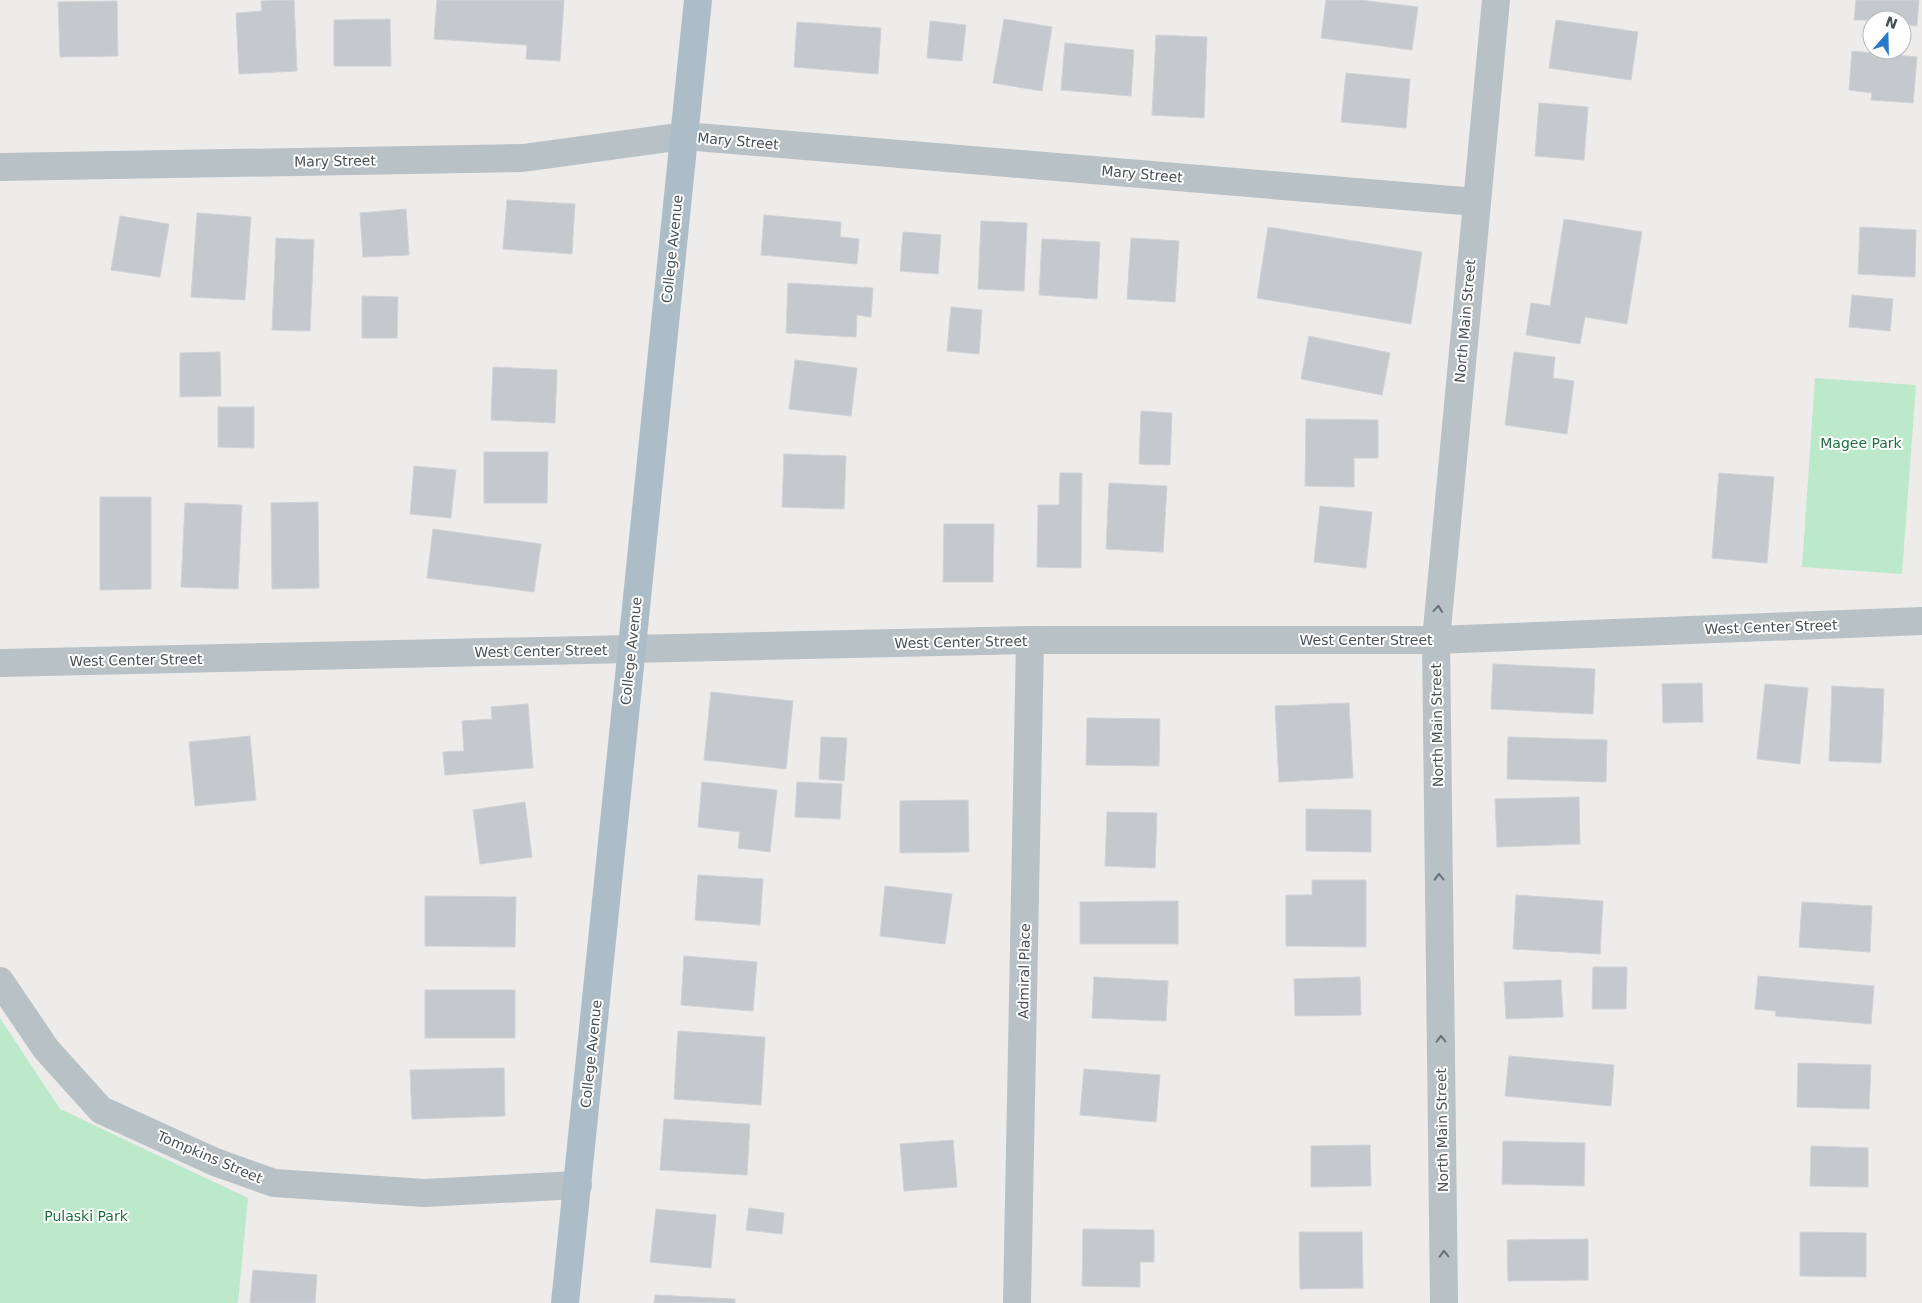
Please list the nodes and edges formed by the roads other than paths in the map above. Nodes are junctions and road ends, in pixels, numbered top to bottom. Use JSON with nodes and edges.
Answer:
{"nodes":[{"id":1,"x":698,"y":0,"type":"edge"},
{"id":2,"x":1496,"y":0,"type":"edge"},
{"id":3,"x":684,"y":136,"type":"junction"},
{"id":4,"x":0,"y":167,"type":"edge"},
{"id":5,"x":1476,"y":202,"type":"junction"},
{"id":6,"x":1922,"y":621,"type":"edge"},
{"id":7,"x":1030,"y":640,"type":"junction"},
{"id":8,"x":1436,"y":640,"type":"junction"},
{"id":9,"x":631,"y":650,"type":"junction"},
{"id":10,"x":0,"y":663,"type":"edge"},
{"id":11,"x":0,"y":981,"type":"edge"},
{"id":12,"x":578,"y":1186,"type":"junction"},
{"id":13,"x":565,"y":1303,"type":"edge"},
{"id":14,"x":1017,"y":1303,"type":"edge"},
{"id":15,"x":1444,"y":1303,"type":"edge"}],
"edges":[{"from":1,"to":3,"type":"main road","name":"College Avenue"},
{"from":2,"to":5,"type":"street","name":"North Main Street"},
{"from":3,"to":4,"type":"street","name":"Mary Street"},
{"from":3,"to":5,"type":"street","name":"Mary Street"},
{"from":3,"to":9,"type":"main road","name":"College Avenue"},
{"from":8,"to":5,"type":"street","name":"North Main Street","one_way":true},
{"from":6,"to":8,"type":"street","name":"West Center Street"},
{"from":7,"to":8,"type":"street","name":"West Center Street"},
{"from":7,"to":9,"type":"street","name":"West Center Street"},
{"from":7,"to":14,"type":"street","name":"Admiral Place"},
{"from":15,"to":8,"type":"street","name":"North Main Street","one_way":true},
{"from":9,"to":10,"type":"street","name":"West Center Street"},
{"from":9,"to":12,"type":"main road","name":"College Avenue"},
{"from":11,"to":12,"type":"street","name":"Tompkins Street"},
{"from":12,"to":13,"type":"main road","name":"College Avenue"}]}
